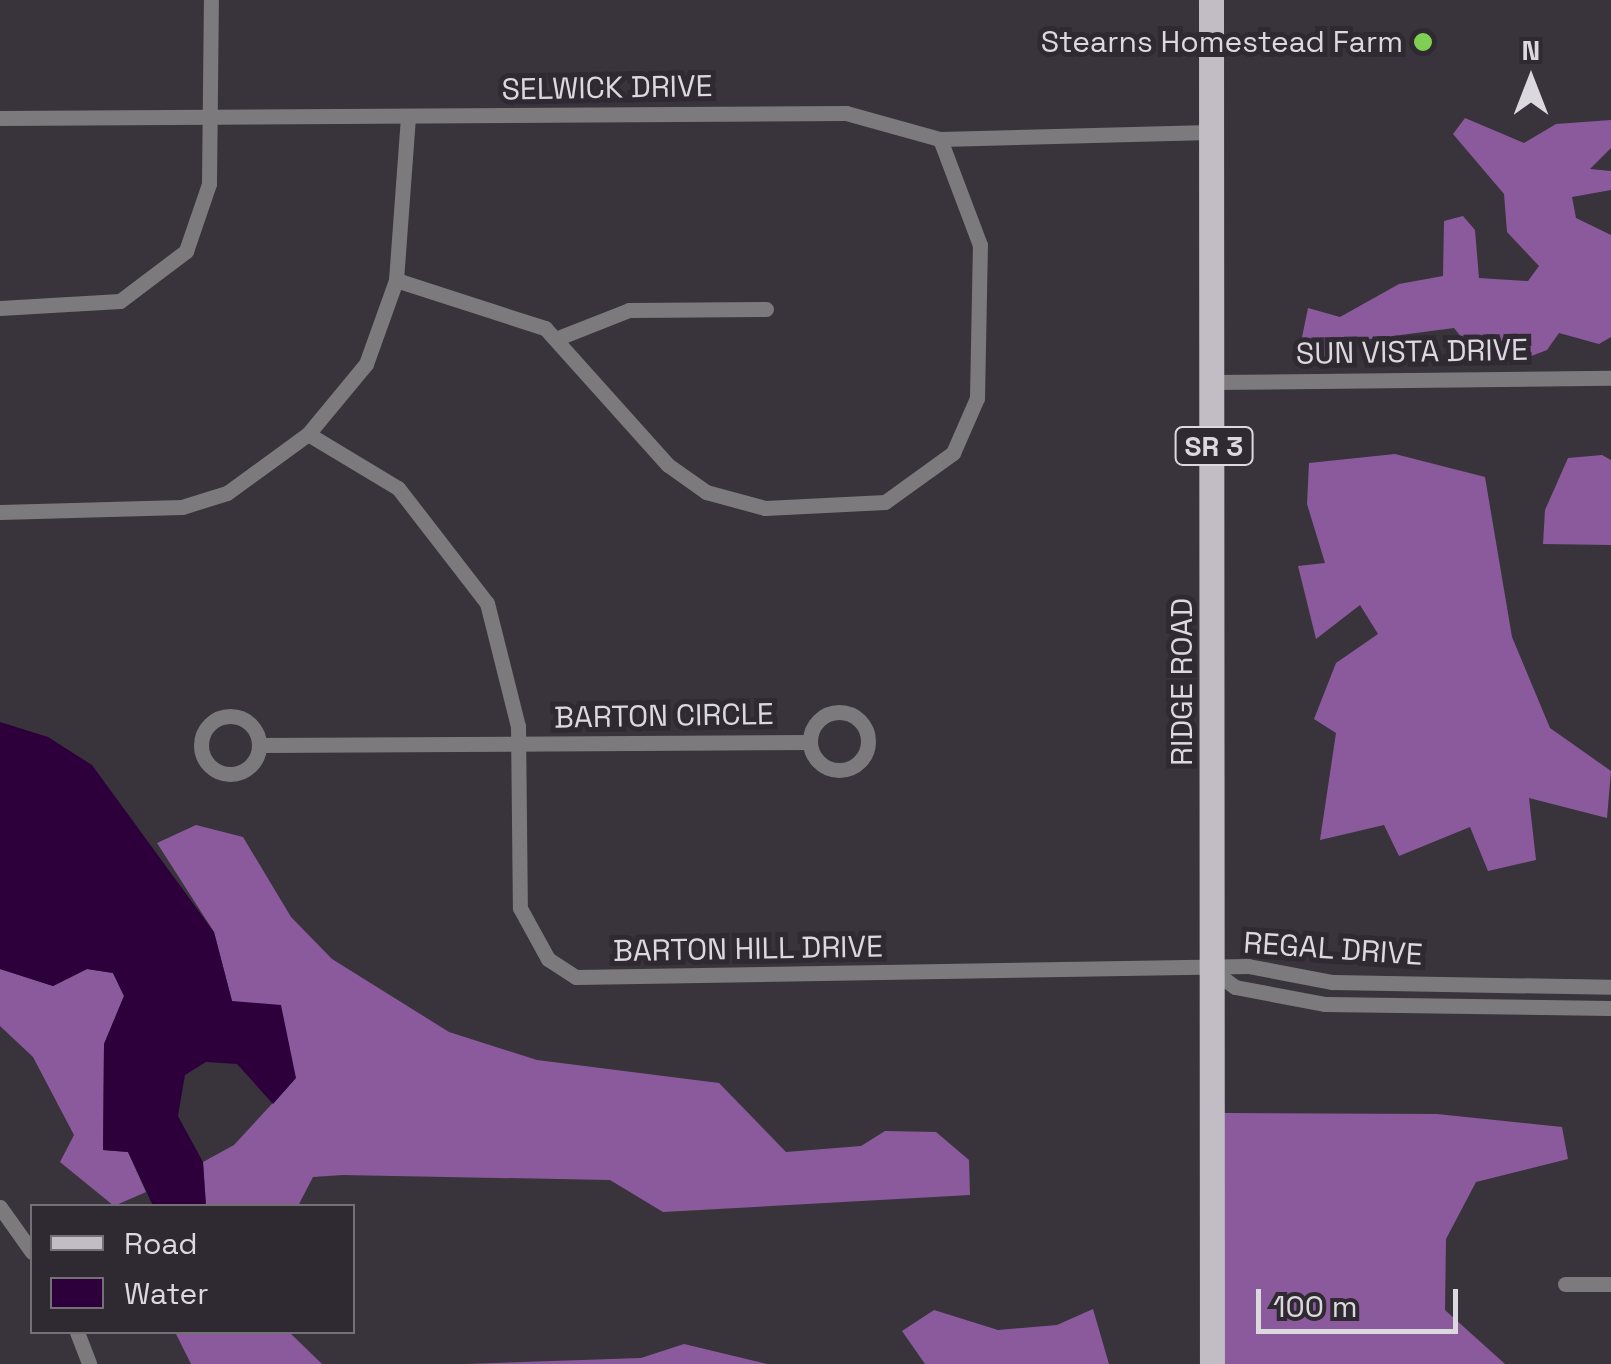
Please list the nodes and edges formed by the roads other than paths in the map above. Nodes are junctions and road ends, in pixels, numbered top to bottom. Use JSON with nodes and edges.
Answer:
{"nodes":[{"id":1,"x":211,"y":0,"type":"edge"},
{"id":2,"x":1211,"y":0,"type":"edge"},
{"id":3,"x":0,"y":118,"type":"edge"},
{"id":4,"x":210,"y":118,"type":"junction"},
{"id":5,"x":408,"y":118,"type":"junction"},
{"id":6,"x":1210,"y":132,"type":"junction"},
{"id":7,"x":940,"y":139,"type":"junction"},
{"id":8,"x":396,"y":280,"type":"junction"},
{"id":9,"x":0,"y":308,"type":"edge"},
{"id":10,"x":766,"y":309,"type":"dead end"},
{"id":11,"x":558,"y":338,"type":"junction"},
{"id":12,"x":1611,"y":378,"type":"edge"},
{"id":13,"x":1214,"y":382,"type":"junction"},
{"id":14,"x":308,"y":434,"type":"junction"},
{"id":15,"x":0,"y":512,"type":"edge"},
{"id":16,"x":810,"y":742,"type":"dead end"},
{"id":17,"x":259,"y":745,"type":"dead end"},
{"id":18,"x":520,"y":745,"type":"junction"},
{"id":19,"x":1214,"y":972,"type":"junction"},
{"id":20,"x":1401,"y":984,"type":"junction"},
{"id":21,"x":1611,"y":986,"type":"edge"},
{"id":22,"x":1401,"y":1006,"type":"junction"},
{"id":23,"x":1611,"y":1008,"type":"edge"},
{"id":24,"x":0,"y":1207,"type":"edge"},
{"id":25,"x":30,"y":1249,"type":"edge"},
{"id":26,"x":1564,"y":1284,"type":"dead end"},
{"id":27,"x":1611,"y":1284,"type":"edge"},
{"id":28,"x":79,"y":1334,"type":"edge"},
{"id":29,"x":89,"y":1364,"type":"edge"},
{"id":30,"x":1212,"y":1364,"type":"edge"}],
"edges":[{"from":1,"to":4,"type":"street"},
{"from":2,"to":6,"type":"main road","name":"RIDGE ROAD","number":"SR 3"},
{"from":3,"to":4,"type":"street","name":"SELWICK DRIVE"},
{"from":4,"to":5,"type":"street","name":"SELWICK DRIVE"},
{"from":4,"to":9,"type":"street"},
{"from":5,"to":7,"type":"street","name":"SELWICK DRIVE"},
{"from":5,"to":8,"type":"street"},
{"from":6,"to":7,"type":"street","name":"SELWICK DRIVE"},
{"from":6,"to":13,"type":"main road","name":"RIDGE ROAD","number":"SR 3"},
{"from":7,"to":11,"type":"street"},
{"from":8,"to":11,"type":"street"},
{"from":8,"to":14,"type":"street"},
{"from":10,"to":11,"type":"street"},
{"from":12,"to":13,"type":"street","name":"SUN VISTA DRIVE"},
{"from":13,"to":19,"type":"main road","name":"RIDGE ROAD","number":"SR 3"},
{"from":14,"to":15,"type":"street"},
{"from":14,"to":18,"type":"street","name":"BARTON HILL DRIVE"},
{"from":16,"to":18,"type":"street","name":"BARTON CIRCLE"},
{"from":17,"to":18,"type":"street","name":"BARTON CIRCLE"},
{"from":18,"to":19,"type":"street","name":"BARTON HILL DRIVE"},
{"from":19,"to":20,"type":"street","name":"REGAL DRIVE"},
{"from":19,"to":22,"type":"street","name":"REGAL DRIVE"},
{"from":19,"to":30,"type":"main road","name":"RIDGE ROAD","number":"SR 3"},
{"from":20,"to":21,"type":"street","name":"REGAL DRIVE"},
{"from":20,"to":22,"type":"street"},
{"from":22,"to":23,"type":"street","name":"REGAL DRIVE"},
{"from":24,"to":25,"type":"street"},
{"from":26,"to":27,"type":"street"},
{"from":28,"to":29,"type":"street"}]}
